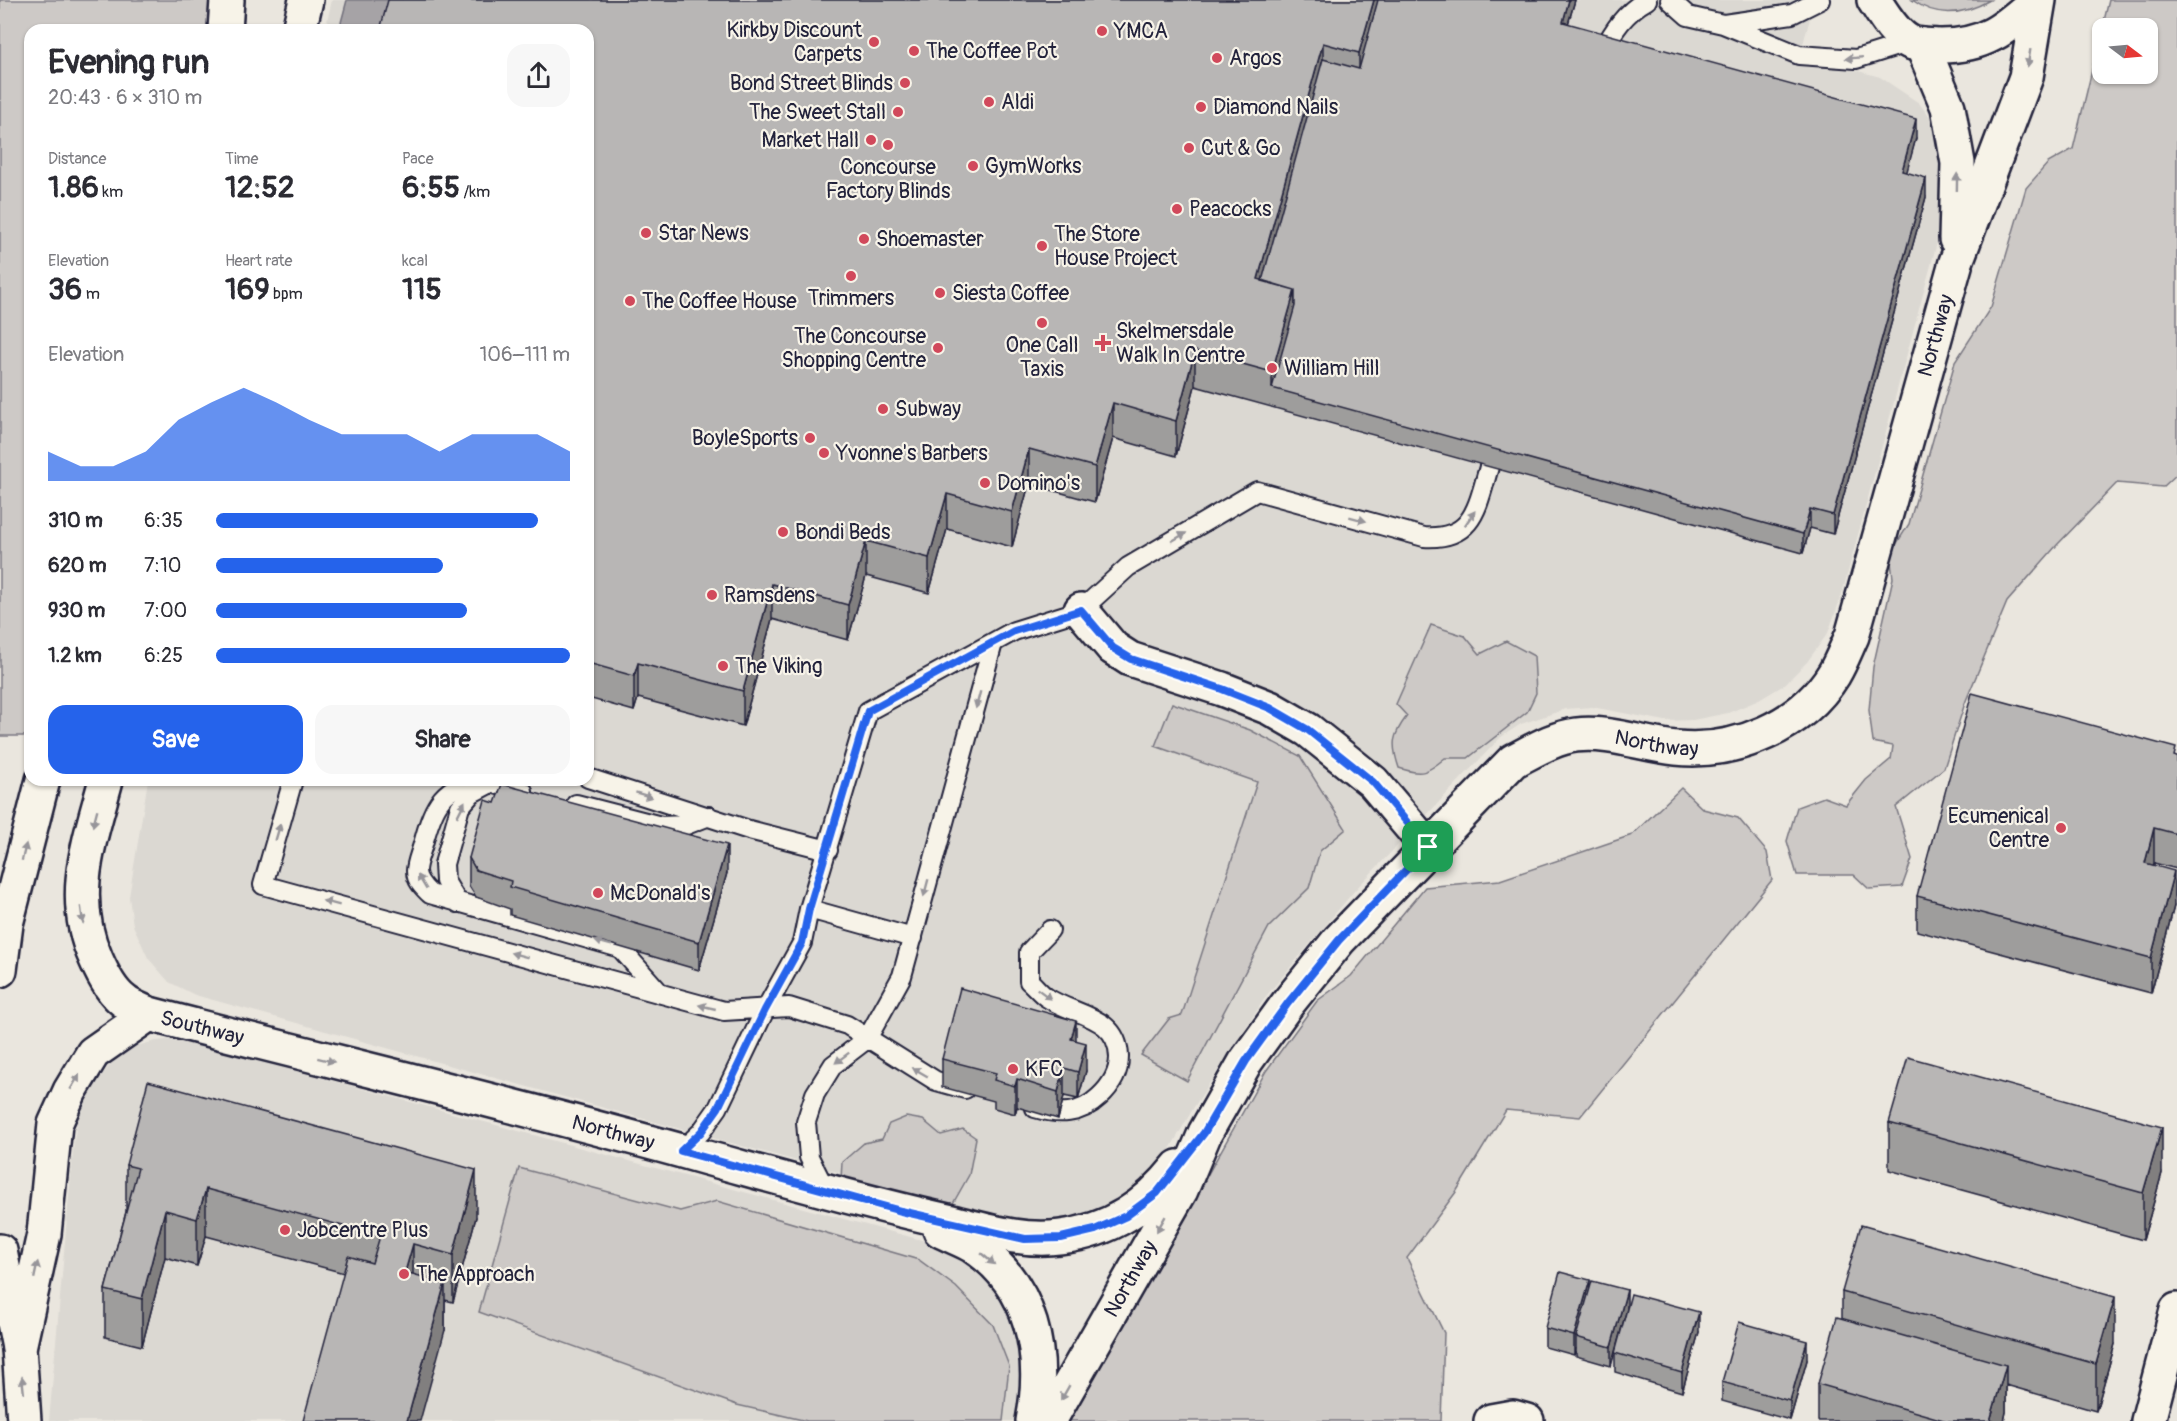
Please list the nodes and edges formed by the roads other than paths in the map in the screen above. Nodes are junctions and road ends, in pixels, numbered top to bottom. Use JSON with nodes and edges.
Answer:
{"nodes":[{"id":1,"x":226,"y":0,"type":"edge"},
{"id":2,"x":306,"y":0,"type":"edge"},
{"id":3,"x":1647,"y":0,"type":"edge"},
{"id":4,"x":1670,"y":0,"type":"edge"},
{"id":5,"x":1820,"y":0,"type":"edge"},
{"id":6,"x":1874,"y":0,"type":"edge"},
{"id":7,"x":2038,"y":0,"type":"edge"},
{"id":8,"x":225,"y":24,"type":"edge"},
{"id":9,"x":300,"y":24,"type":"edge"},
{"id":10,"x":1723,"y":24,"type":"junction"},
{"id":11,"x":1916,"y":44,"type":"junction"},
{"id":12,"x":1602,"y":52,"type":"edge"},
{"id":13,"x":1956,"y":262,"type":"junction"},
{"id":14,"x":1489,"y":467,"type":"edge"},
{"id":15,"x":1081,"y":610,"type":"junction"},
{"id":16,"x":993,"y":643,"type":"junction"},
{"id":17,"x":594,"y":780,"type":"edge"},
{"id":18,"x":41,"y":786,"type":"edge"},
{"id":19,"x":104,"y":786,"type":"edge"},
{"id":20,"x":291,"y":786,"type":"edge"},
{"id":21,"x":458,"y":786,"type":"edge"},
{"id":22,"x":478,"y":786,"type":"edge"},
{"id":23,"x":503,"y":786,"type":"edge"},
{"id":24,"x":537,"y":794,"type":"edge"},
{"id":25,"x":559,"y":800,"type":"edge"},
{"id":26,"x":709,"y":816,"type":"junction"},
{"id":27,"x":1428,"y":847,"type":"junction"},
{"id":28,"x":828,"y":850,"type":"junction"},
{"id":29,"x":458,"y":903,"type":"junction"},
{"id":30,"x":809,"y":909,"type":"junction"},
{"id":31,"x":1050,"y":930,"type":"dead end"},
{"id":32,"x":913,"y":938,"type":"junction"},
{"id":33,"x":0,"y":970,"type":"edge"},
{"id":34,"x":661,"y":994,"type":"junction"},
{"id":35,"x":765,"y":1010,"type":"junction"},
{"id":36,"x":148,"y":1014,"type":"junction"},
{"id":37,"x":867,"y":1039,"type":"junction"},
{"id":38,"x":982,"y":1094,"type":"edge"},
{"id":39,"x":1017,"y":1103,"type":"edge"},
{"id":40,"x":512,"y":1107,"type":"joint"},
{"id":41,"x":1204,"y":1133,"type":"junction"},
{"id":42,"x":681,"y":1151,"type":"junction"},
{"id":43,"x":826,"y":1191,"type":"junction"},
{"id":44,"x":901,"y":1211,"type":"junction"},
{"id":45,"x":0,"y":1251,"type":"edge"},
{"id":46,"x":2177,"y":1310,"type":"edge"},
{"id":47,"x":19,"y":1348,"type":"junction"},
{"id":48,"x":24,"y":1421,"type":"edge"},
{"id":49,"x":1034,"y":1421,"type":"edge"},
{"id":50,"x":1049,"y":1421,"type":"edge"},
{"id":51,"x":1491,"y":1421,"type":"edge"},
{"id":52,"x":1527,"y":1421,"type":"edge"},
{"id":53,"x":2148,"y":1421,"type":"edge"}],
"edges":[{"from":1,"to":8,"type":"street"},
{"from":2,"to":9,"type":"street"},
{"from":3,"to":12,"type":"lane"},
{"from":4,"to":10,"type":"lane"},
{"from":5,"to":10,"type":"lane"},
{"from":6,"to":11,"type":"street"},
{"from":7,"to":11,"type":"street"},
{"from":7,"to":13,"type":"street","name":"Northway","one_way":true},
{"from":11,"to":10,"type":"lane","one_way":true},
{"from":13,"to":11,"type":"street","name":"Northway","one_way":true},
{"from":13,"to":27,"type":"street","name":"Northway"},
{"from":15,"to":14,"type":"lane","one_way":true},
{"from":15,"to":16,"type":"lane"},
{"from":15,"to":27,"type":"street"},
{"from":16,"to":28,"type":"lane"},
{"from":16,"to":32,"type":"lane","one_way":true},
{"from":17,"to":26,"type":"lane","one_way":true},
{"from":33,"to":18,"type":"street","one_way":true},
{"from":19,"to":36,"type":"street","name":"Southway","one_way":true},
{"from":34,"to":20,"type":"lane","one_way":true},
{"from":29,"to":21,"type":"lane","one_way":true},
{"from":29,"to":22,"type":"lane","one_way":true},
{"from":23,"to":24,"type":"lane"},
{"from":25,"to":26,"type":"lane"},
{"from":26,"to":28,"type":"lane"},
{"from":27,"to":41,"type":"street","name":"Northway"},
{"from":28,"to":30,"type":"lane"},
{"from":34,"to":29,"type":"lane","one_way":true},
{"from":30,"to":32,"type":"lane"},
{"from":30,"to":35,"type":"lane"},
{"from":31,"to":39,"type":"lane","one_way":true},
{"from":32,"to":37,"type":"lane"},
{"from":35,"to":34,"type":"lane","one_way":true},
{"from":35,"to":37,"type":"lane"},
{"from":35,"to":42,"type":"lane"},
{"from":36,"to":40,"type":"street","name":"Southway","one_way":true},
{"from":47,"to":36,"type":"street","one_way":true},
{"from":38,"to":37,"type":"lane","one_way":true},
{"from":37,"to":43,"type":"lane","one_way":true},
{"from":40,"to":42,"type":"street","name":"Northway"},
{"from":41,"to":44,"type":"street","name":"Northway"},
{"from":41,"to":50,"type":"street","name":"Northway","one_way":true},
{"from":42,"to":43,"type":"street","name":"Northway"},
{"from":43,"to":44,"type":"street","name":"Northway"},
{"from":44,"to":49,"type":"street","one_way":true},
{"from":45,"to":47,"type":"street"},
{"from":46,"to":53,"type":"street"},
{"from":48,"to":47,"type":"street","one_way":true},
{"from":51,"to":52,"type":"street"}]}
